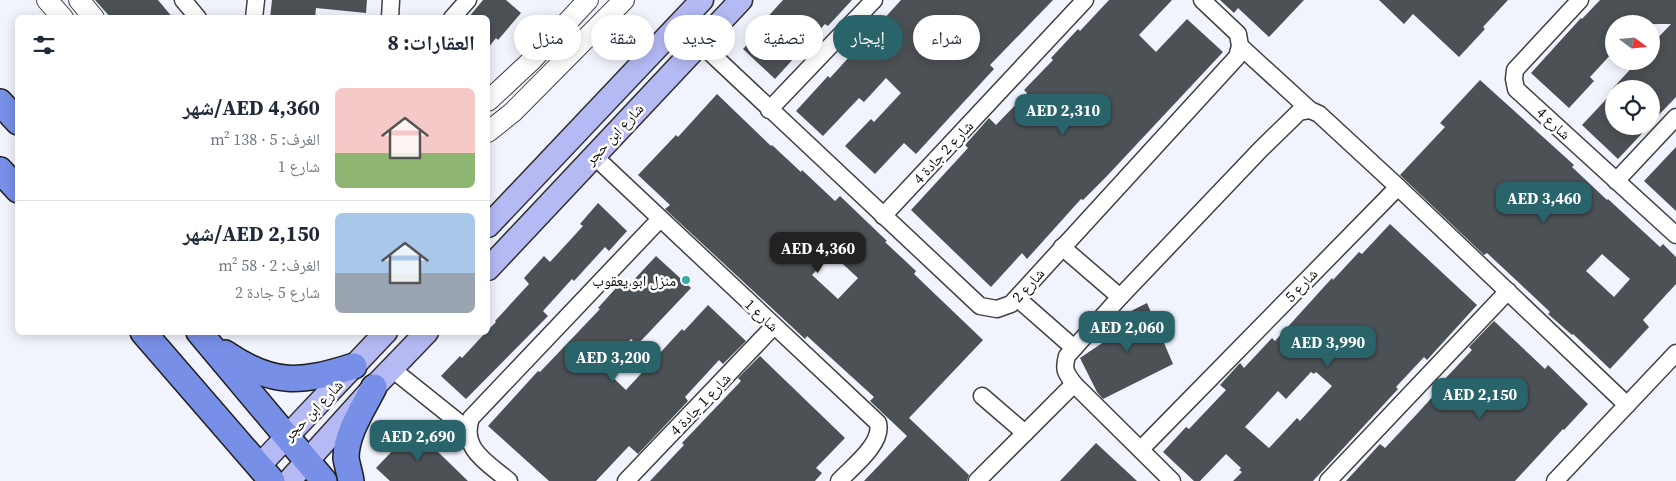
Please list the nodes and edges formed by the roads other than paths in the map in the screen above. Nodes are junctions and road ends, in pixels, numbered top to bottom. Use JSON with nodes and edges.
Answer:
{"nodes":[{"id":1,"x":47,"y":0,"type":"edge"},
{"id":2,"x":80,"y":0,"type":"edge"},
{"id":3,"x":183,"y":0,"type":"edge"},
{"id":4,"x":256,"y":0,"type":"edge"},
{"id":5,"x":391,"y":0,"type":"edge"},
{"id":6,"x":468,"y":0,"type":"edge"},
{"id":7,"x":588,"y":0,"type":"edge"},
{"id":8,"x":702,"y":0,"type":"edge"},
{"id":9,"x":741,"y":0,"type":"edge"},
{"id":10,"x":874,"y":0,"type":"edge"},
{"id":11,"x":1085,"y":0,"type":"edge"},
{"id":12,"x":1202,"y":0,"type":"edge"},
{"id":13,"x":1580,"y":0,"type":"edge"},
{"id":14,"x":615,"y":4,"type":"edge"},
{"id":15,"x":60,"y":15,"type":"edge"},
{"id":16,"x":92,"y":15,"type":"edge"},
{"id":17,"x":196,"y":15,"type":"edge"},
{"id":18,"x":254,"y":15,"type":"edge"},
{"id":19,"x":390,"y":15,"type":"edge"},
{"id":20,"x":455,"y":15,"type":"edge"},
{"id":21,"x":727,"y":15,"type":"edge"},
{"id":22,"x":1240,"y":46,"type":"junction"},
{"id":23,"x":684,"y":60,"type":"edge"},
{"id":24,"x":718,"y":60,"type":"edge"},
{"id":25,"x":490,"y":99,"type":"edge"},
{"id":26,"x":0,"y":102,"type":"edge"},
{"id":27,"x":769,"y":110,"type":"junction"},
{"id":28,"x":1310,"y":110,"type":"junction"},
{"id":29,"x":1676,"y":117,"type":"edge"},
{"id":30,"x":15,"y":119,"type":"edge"},
{"id":31,"x":490,"y":130,"type":"edge"},
{"id":32,"x":594,"y":156,"type":"junction"},
{"id":33,"x":0,"y":170,"type":"edge"},
{"id":34,"x":1616,"y":180,"type":"junction"},
{"id":35,"x":15,"y":181,"type":"edge"},
{"id":36,"x":1398,"y":186,"type":"junction"},
{"id":37,"x":15,"y":187,"type":"edge"},
{"id":38,"x":883,"y":216,"type":"junction"},
{"id":39,"x":660,"y":219,"type":"junction"},
{"id":40,"x":490,"y":224,"type":"edge"},
{"id":41,"x":1676,"y":235,"type":"edge"},
{"id":42,"x":1062,"y":247,"type":"junction"},
{"id":43,"x":490,"y":267,"type":"edge"},
{"id":44,"x":1508,"y":291,"type":"junction"},
{"id":45,"x":1017,"y":298,"type":"junction"},
{"id":46,"x":1120,"y":298,"type":"junction"},
{"id":47,"x":774,"y":326,"type":"junction"},
{"id":48,"x":146,"y":335,"type":"edge"},
{"id":49,"x":383,"y":335,"type":"edge"},
{"id":50,"x":424,"y":335,"type":"edge"},
{"id":51,"x":202,"y":336,"type":"edge"},
{"id":52,"x":1074,"y":348,"type":"junction"},
{"id":53,"x":1676,"y":354,"type":"edge"},
{"id":54,"x":354,"y":366,"type":"junction"},
{"id":55,"x":392,"y":369,"type":"junction"},
{"id":56,"x":1074,"y":384,"type":"junction"},
{"id":57,"x":374,"y":387,"type":"junction"},
{"id":58,"x":982,"y":396,"type":"dead end"},
{"id":59,"x":1627,"y":405,"type":"junction"},
{"id":60,"x":467,"y":429,"type":"junction"},
{"id":61,"x":1025,"y":433,"type":"junction"},
{"id":62,"x":287,"y":436,"type":"junction"},
{"id":63,"x":1141,"y":448,"type":"junction"},
{"id":64,"x":306,"y":462,"type":"junction"},
{"id":65,"x":266,"y":473,"type":"edge"},
{"id":66,"x":289,"y":481,"type":"edge"},
{"id":67,"x":324,"y":481,"type":"edge"},
{"id":68,"x":351,"y":481,"type":"edge"},
{"id":69,"x":508,"y":481,"type":"edge"},
{"id":70,"x":626,"y":481,"type":"edge"},
{"id":71,"x":839,"y":481,"type":"edge"},
{"id":72,"x":977,"y":481,"type":"edge"},
{"id":73,"x":1172,"y":481,"type":"edge"},
{"id":74,"x":1328,"y":481,"type":"edge"},
{"id":75,"x":1555,"y":481,"type":"edge"}],
"edges":[{"from":1,"to":15,"type":"street"},
{"from":2,"to":16,"type":"street"},
{"from":3,"to":17,"type":"street"},
{"from":4,"to":18,"type":"street"},
{"from":5,"to":19,"type":"street"},
{"from":6,"to":20,"type":"street"},
{"from":7,"to":25,"type":"street"},
{"from":8,"to":40,"type":"main road","name":"شارع ابن حجر"},
{"from":9,"to":21,"type":"main road","name":"شارع ابن حجر"},
{"from":10,"to":27,"type":"street"},
{"from":11,"to":38,"type":"street","name":"شارع 2 جادة 4"},
{"from":12,"to":22,"type":"street"},
{"from":13,"to":34,"type":"street","name":"شارع 4"},
{"from":14,"to":31,"type":"street"},
{"from":22,"to":28,"type":"street"},
{"from":22,"to":42,"type":"street","name":"شارع 2"},
{"from":23,"to":32,"type":"main road","name":"شارع ابن حجر"},
{"from":24,"to":27,"type":"street","name":"شارع 2"},
{"from":26,"to":30,"type":"main road"},
{"from":27,"to":38,"type":"street","name":"شارع 2"},
{"from":28,"to":36,"type":"street"},
{"from":28,"to":46,"type":"street"},
{"from":29,"to":34,"type":"street"},
{"from":32,"to":39,"type":"street","name":"شارع 1"},
{"from":32,"to":43,"type":"main road","name":"شارع ابن حجر"},
{"from":33,"to":35,"type":"main road"},
{"from":33,"to":37,"type":"main road"},
{"from":34,"to":41,"type":"street","name":"شارع 4"},
{"from":36,"to":44,"type":"street"},
{"from":36,"to":63,"type":"street","name":"شارع 5"},
{"from":38,"to":45,"type":"street","name":"شارع 2"},
{"from":39,"to":47,"type":"street","name":"شارع 1"},
{"from":39,"to":60,"type":"street"},
{"from":42,"to":45,"type":"street","name":"شارع 2"},
{"from":42,"to":46,"type":"street"},
{"from":44,"to":59,"type":"street"},
{"from":44,"to":74,"type":"street"},
{"from":45,"to":52,"type":"street"},
{"from":46,"to":52,"type":"street"},
{"from":47,"to":70,"type":"street","name":"شارع 1 جادة 4"},
{"from":47,"to":71,"type":"street","name":"شارع 1"},
{"from":48,"to":65,"type":"main road"},
{"from":49,"to":54,"type":"main road","name":"شارع ابن حجر"},
{"from":50,"to":55,"type":"main road","name":"شارع ابن حجر"},
{"from":51,"to":54,"type":"main road"},
{"from":51,"to":62,"type":"main road"},
{"from":52,"to":56,"type":"street"},
{"from":53,"to":59,"type":"street"},
{"from":54,"to":62,"type":"main road","name":"شارع ابن حجر"},
{"from":55,"to":57,"type":"main road","name":"شارع ابن حجر"},
{"from":55,"to":60,"type":"street"},
{"from":56,"to":61,"type":"street"},
{"from":56,"to":63,"type":"street"},
{"from":57,"to":64,"type":"main road","name":"شارع ابن حجر"},
{"from":57,"to":68,"type":"main road"},
{"from":58,"to":61,"type":"street"},
{"from":59,"to":75,"type":"street"},
{"from":60,"to":69,"type":"street"},
{"from":61,"to":72,"type":"street"},
{"from":62,"to":64,"type":"main road"},
{"from":62,"to":65,"type":"main road","name":"شارع ابن حجر"},
{"from":63,"to":73,"type":"street"},
{"from":64,"to":66,"type":"main road","name":"شارع ابن حجر"},
{"from":64,"to":67,"type":"main road"}]}
